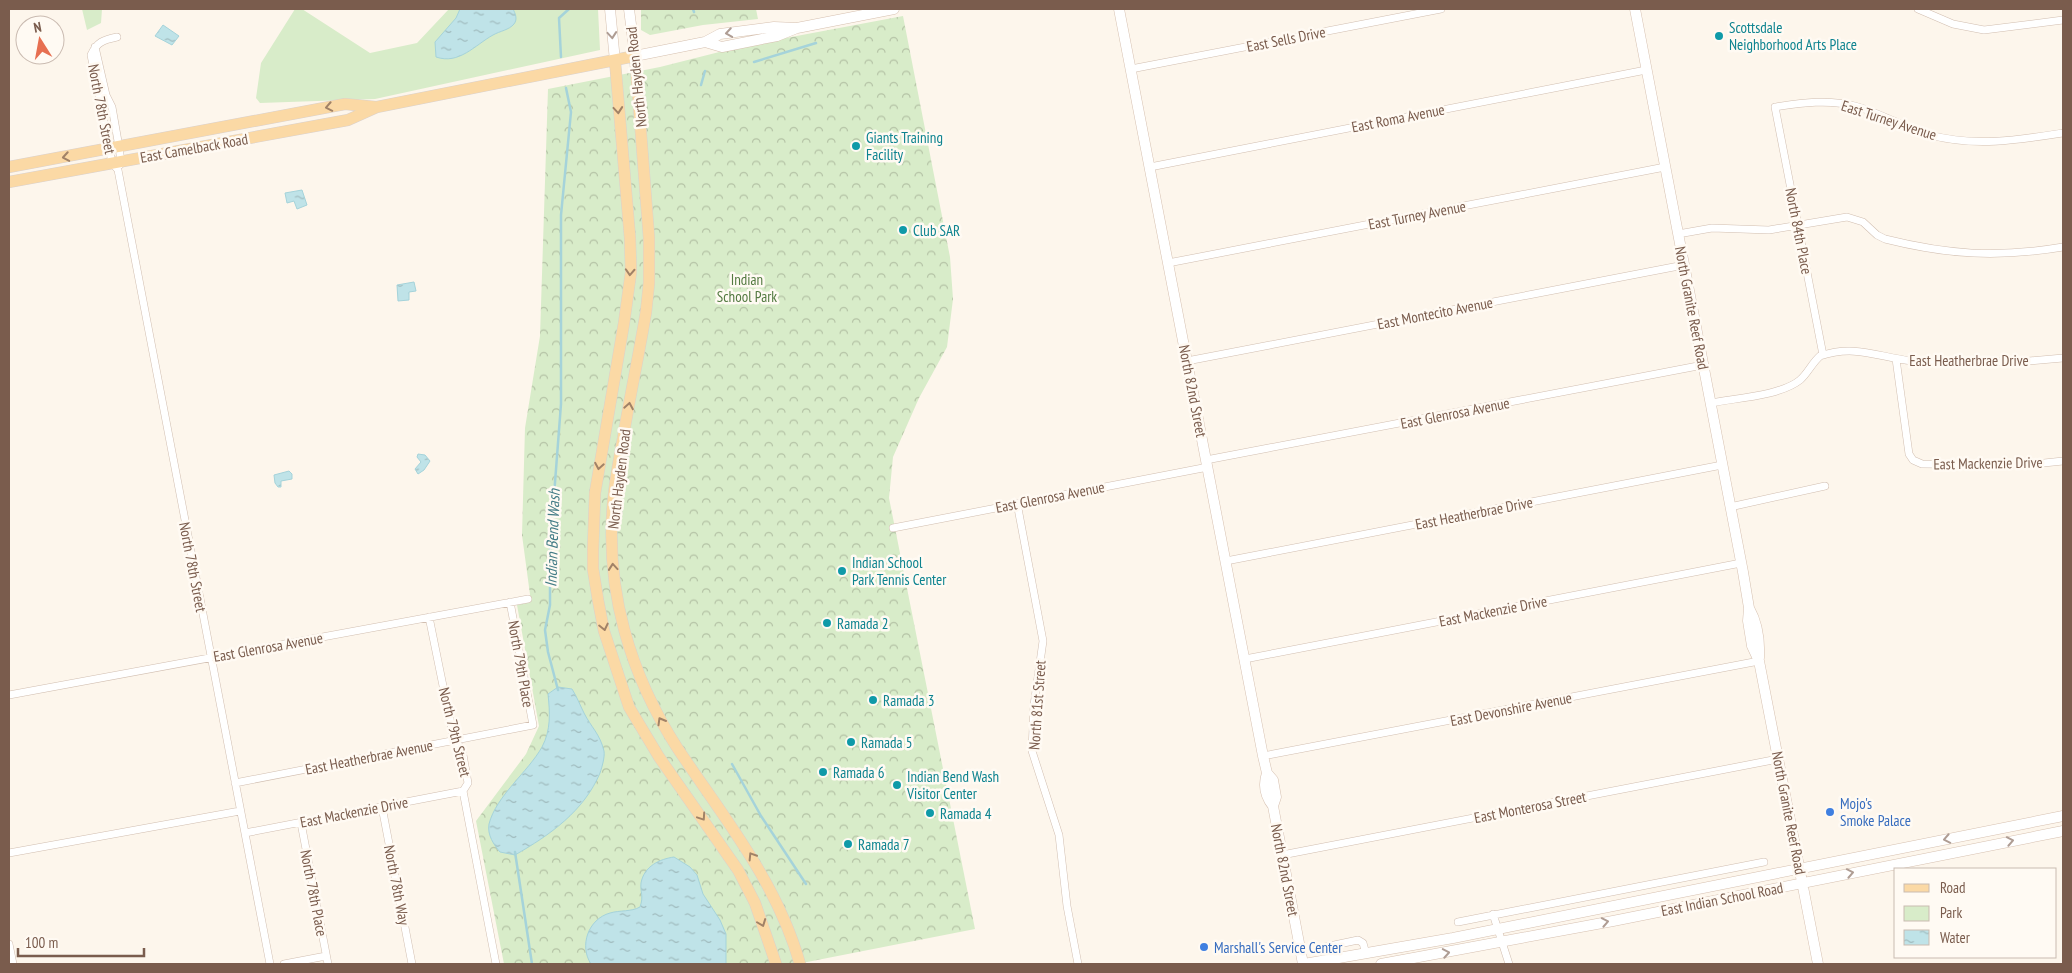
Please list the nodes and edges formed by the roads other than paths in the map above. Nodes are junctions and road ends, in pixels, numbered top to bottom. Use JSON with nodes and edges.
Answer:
{"nodes":[{"id":1,"x":610,"y":9,"type":"edge"},
{"id":2,"x":629,"y":9,"type":"edge"},
{"id":3,"x":894,"y":9,"type":"edge"},
{"id":4,"x":1119,"y":9,"type":"edge"},
{"id":5,"x":1441,"y":9,"type":"edge"},
{"id":6,"x":1635,"y":9,"type":"edge"},
{"id":7,"x":1918,"y":9,"type":"edge"},
{"id":8,"x":2063,"y":20,"type":"edge"},
{"id":9,"x":117,"y":37,"type":"dead end"},
{"id":10,"x":635,"y":56,"type":"junction"},
{"id":11,"x":614,"y":61,"type":"junction"},
{"id":12,"x":1131,"y":69,"type":"junction"},
{"id":13,"x":1646,"y":70,"type":"junction"},
{"id":14,"x":377,"y":107,"type":"junction"},
{"id":15,"x":1775,"y":108,"type":"joint"},
{"id":16,"x":2063,"y":133,"type":"edge"},
{"id":17,"x":115,"y":148,"type":"junction"},
{"id":18,"x":117,"y":165,"type":"junction"},
{"id":19,"x":9,"y":167,"type":"edge"},
{"id":20,"x":1150,"y":167,"type":"junction"},
{"id":21,"x":1665,"y":167,"type":"junction"},
{"id":22,"x":9,"y":182,"type":"edge"},
{"id":23,"x":1798,"y":225,"type":"junction"},
{"id":24,"x":1678,"y":234,"type":"junction"},
{"id":25,"x":2063,"y":247,"type":"edge"},
{"id":26,"x":1168,"y":263,"type":"junction"},
{"id":27,"x":1684,"y":265,"type":"junction"},
{"id":28,"x":1823,"y":355,"type":"junction"},
{"id":29,"x":2063,"y":358,"type":"edge"},
{"id":30,"x":1896,"y":359,"type":"junction"},
{"id":31,"x":1187,"y":361,"type":"junction"},
{"id":32,"x":1703,"y":365,"type":"junction"},
{"id":33,"x":1710,"y":403,"type":"junction"},
{"id":34,"x":2063,"y":461,"type":"edge"},
{"id":35,"x":1207,"y":464,"type":"junction"},
{"id":36,"x":1722,"y":465,"type":"junction"},
{"id":37,"x":1825,"y":486,"type":"dead end"},
{"id":38,"x":1017,"y":503,"type":"junction"},
{"id":39,"x":1730,"y":507,"type":"junction"},
{"id":40,"x":893,"y":528,"type":"dead end"},
{"id":41,"x":1226,"y":561,"type":"junction"},
{"id":42,"x":1741,"y":563,"type":"junction"},
{"id":43,"x":528,"y":598,"type":"dead end"},
{"id":44,"x":510,"y":602,"type":"junction"},
{"id":45,"x":430,"y":617,"type":"junction"},
{"id":46,"x":211,"y":657,"type":"junction"},
{"id":47,"x":1244,"y":659,"type":"junction"},
{"id":48,"x":1759,"y":661,"type":"junction"},
{"id":49,"x":9,"y":695,"type":"edge"},
{"id":50,"x":533,"y":725,"type":"joint"},
{"id":51,"x":454,"y":740,"type":"junction"},
{"id":52,"x":1263,"y":756,"type":"junction"},
{"id":53,"x":1778,"y":759,"type":"junction"},
{"id":54,"x":235,"y":783,"type":"junction"},
{"id":55,"x":463,"y":791,"type":"junction"},
{"id":56,"x":382,"y":807,"type":"junction"},
{"id":57,"x":240,"y":811,"type":"junction"},
{"id":58,"x":2063,"y":816,"type":"edge"},
{"id":59,"x":301,"y":823,"type":"junction"},
{"id":60,"x":2063,"y":831,"type":"edge"},
{"id":61,"x":245,"y":833,"type":"junction"},
{"id":62,"x":9,"y":853,"type":"edge"},
{"id":63,"x":1282,"y":855,"type":"junction"},
{"id":64,"x":1764,"y":862,"type":"dead end"},
{"id":65,"x":1752,"y":864,"type":"junction"},
{"id":66,"x":1800,"y":869,"type":"junction"},
{"id":67,"x":1755,"y":878,"type":"junction"},
{"id":68,"x":1802,"y":882,"type":"junction"},
{"id":69,"x":1493,"y":914,"type":"junction"},
{"id":70,"x":1458,"y":922,"type":"dead end"},
{"id":71,"x":1498,"y":929,"type":"junction"},
{"id":72,"x":1502,"y":942,"type":"junction"},
{"id":73,"x":9,"y":944,"type":"edge"},
{"id":74,"x":1404,"y":947,"type":"junction"},
{"id":75,"x":1320,"y":948,"type":"dead end"},
{"id":76,"x":1366,"y":954,"type":"junction"},
{"id":77,"x":326,"y":956,"type":"junction"},
{"id":78,"x":1407,"y":962,"type":"edge"},
{"id":79,"x":13,"y":964,"type":"edge"},
{"id":80,"x":270,"y":964,"type":"edge"},
{"id":81,"x":284,"y":964,"type":"edge"},
{"id":82,"x":328,"y":964,"type":"edge"},
{"id":83,"x":412,"y":964,"type":"edge"},
{"id":84,"x":496,"y":964,"type":"edge"},
{"id":85,"x":776,"y":964,"type":"edge"},
{"id":86,"x":800,"y":964,"type":"edge"},
{"id":87,"x":1078,"y":964,"type":"edge"},
{"id":88,"x":1303,"y":964,"type":"edge"},
{"id":89,"x":1381,"y":964,"type":"edge"},
{"id":90,"x":1509,"y":964,"type":"edge"},
{"id":91,"x":1818,"y":964,"type":"edge"}],
"edges":[{"from":1,"to":11,"type":"street","name":"North Hayden Road","one_way":true},
{"from":2,"to":10,"type":"street","name":"North Hayden Road"},
{"from":3,"to":10,"type":"street","name":"East Camelback Road"},
{"from":4,"to":12,"type":"street","name":"North 82nd Street"},
{"from":5,"to":12,"type":"street","name":"East Sells Drive"},
{"from":6,"to":13,"type":"street","name":"North Granite Reef Road"},
{"from":7,"to":8,"type":"street"},
{"from":9,"to":17,"type":"street","name":"North 78th Street"},
{"from":10,"to":11,"type":"main road","name":"East Camelback Road"},
{"from":86,"to":10,"type":"main road","name":"North Hayden Road","one_way":true},
{"from":11,"to":14,"type":"main road","name":"East Camelback Road"},
{"from":11,"to":85,"type":"main road","name":"North Hayden Road","one_way":true},
{"from":12,"to":20,"type":"street","name":"North 82nd Street"},
{"from":13,"to":20,"type":"street","name":"East Roma Avenue"},
{"from":13,"to":21,"type":"street","name":"North Granite Reef Road"},
{"from":14,"to":17,"type":"main road","name":"East Camelback Road","one_way":true},
{"from":14,"to":18,"type":"main road","name":"East Camelback Road"},
{"from":15,"to":16,"type":"street","name":"East Turney Avenue"},
{"from":15,"to":23,"type":"street","name":"North 84th Place"},
{"from":17,"to":18,"type":"street","name":"North 78th Street"},
{"from":17,"to":19,"type":"main road","name":"East Camelback Road","one_way":true},
{"from":18,"to":22,"type":"main road","name":"East Camelback Road"},
{"from":18,"to":46,"type":"street","name":"North 78th Street"},
{"from":20,"to":26,"type":"street","name":"North 82nd Street"},
{"from":21,"to":24,"type":"street","name":"North Granite Reef Road"},
{"from":21,"to":26,"type":"street","name":"East Turney Avenue"},
{"from":23,"to":24,"type":"street"},
{"from":23,"to":25,"type":"street"},
{"from":23,"to":28,"type":"street","name":"North 84th Place"},
{"from":24,"to":27,"type":"street","name":"North Granite Reef Road"},
{"from":26,"to":31,"type":"street","name":"North 82nd Street"},
{"from":27,"to":31,"type":"street","name":"East Montecito Avenue"},
{"from":27,"to":32,"type":"street","name":"North Granite Reef Road"},
{"from":28,"to":30,"type":"street","name":"East Heatherbrae Drive"},
{"from":28,"to":33,"type":"street"},
{"from":29,"to":30,"type":"street","name":"East Heatherbrae Drive"},
{"from":30,"to":34,"type":"street","name":"East Mackenzie Drive"},
{"from":31,"to":35,"type":"street","name":"North 82nd Street"},
{"from":32,"to":33,"type":"street","name":"North Granite Reef Road"},
{"from":32,"to":35,"type":"street","name":"East Glenrosa Avenue"},
{"from":33,"to":36,"type":"street","name":"North Granite Reef Road"},
{"from":35,"to":38,"type":"street","name":"East Glenrosa Avenue"},
{"from":35,"to":41,"type":"street","name":"North 82nd Street"},
{"from":36,"to":39,"type":"street","name":"North Granite Reef Road"},
{"from":36,"to":41,"type":"street","name":"East Heatherbrae Drive"},
{"from":37,"to":39,"type":"street"},
{"from":38,"to":40,"type":"street","name":"East Glenrosa Avenue"},
{"from":38,"to":87,"type":"street","name":"North 81st Street"},
{"from":39,"to":42,"type":"street","name":"North Granite Reef Road"},
{"from":41,"to":47,"type":"street","name":"North 82nd Street"},
{"from":42,"to":47,"type":"street","name":"East Mackenzie Drive"},
{"from":42,"to":48,"type":"street","name":"North Granite Reef Road"},
{"from":43,"to":44,"type":"street","name":"East Glenrosa Avenue"},
{"from":44,"to":45,"type":"street","name":"East Glenrosa Avenue"},
{"from":44,"to":50,"type":"street","name":"North 79th Place"},
{"from":45,"to":46,"type":"street","name":"East Glenrosa Avenue"},
{"from":45,"to":51,"type":"street","name":"North 79th Street"},
{"from":46,"to":49,"type":"street","name":"East Glenrosa Avenue"},
{"from":46,"to":54,"type":"street","name":"North 78th Street"},
{"from":47,"to":52,"type":"street","name":"North 82nd Street"},
{"from":48,"to":52,"type":"street","name":"East Devonshire Avenue"},
{"from":48,"to":53,"type":"street","name":"North Granite Reef Road"},
{"from":50,"to":51,"type":"street","name":"East Heatherbrae Avenue"},
{"from":51,"to":54,"type":"street","name":"East Heatherbrae Avenue"},
{"from":51,"to":55,"type":"street","name":"North 79th Street"},
{"from":52,"to":63,"type":"street","name":"North 82nd Street"},
{"from":53,"to":63,"type":"street","name":"East Monterosa Street"},
{"from":53,"to":66,"type":"street","name":"North Granite Reef Road"},
{"from":54,"to":57,"type":"street","name":"North 78th Street"},
{"from":55,"to":56,"type":"street","name":"East Mackenzie Drive"},
{"from":55,"to":84,"type":"street","name":"North 79th Street"},
{"from":56,"to":59,"type":"street","name":"East Mackenzie Drive"},
{"from":56,"to":83,"type":"street","name":"North 78th Way"},
{"from":57,"to":61,"type":"street","name":"North 78th Street"},
{"from":57,"to":62,"type":"street"},
{"from":58,"to":66,"type":"street","name":"East Indian School Road","one_way":true},
{"from":59,"to":61,"type":"street","name":"East Mackenzie Drive"},
{"from":59,"to":77,"type":"street","name":"North 78th Place"},
{"from":68,"to":60,"type":"street","name":"East Indian School Road","one_way":true},
{"from":61,"to":80,"type":"street","name":"North 78th Street"},
{"from":63,"to":88,"type":"street","name":"North 82nd Street"},
{"from":64,"to":65,"type":"street","name":"East Indian School Road"},
{"from":65,"to":67,"type":"street","name":"East Indian School Road"},
{"from":65,"to":69,"type":"street","name":"East Indian School Road"},
{"from":66,"to":67,"type":"street","name":"East Indian School Road"},
{"from":66,"to":68,"type":"street","name":"North Granite Reef Road"},
{"from":67,"to":71,"type":"street","name":"East Indian School Road"},
{"from":72,"to":68,"type":"street","name":"East Indian School Road","one_way":true},
{"from":68,"to":91,"type":"street","name":"North Granite Reef Road"},
{"from":69,"to":70,"type":"street","name":"East Indian School Road"},
{"from":69,"to":71,"type":"street"},
{"from":71,"to":72,"type":"street"},
{"from":71,"to":74,"type":"street","name":"East Indian School Road"},
{"from":78,"to":72,"type":"street","name":"East Indian School Road","one_way":true},
{"from":72,"to":90,"type":"street"},
{"from":73,"to":79,"type":"street"},
{"from":74,"to":76,"type":"street","name":"East Indian School Road"},
{"from":74,"to":78,"type":"street"},
{"from":75,"to":76,"type":"street"},
{"from":76,"to":88,"type":"street","name":"East Indian School Road"},
{"from":77,"to":81,"type":"street"},
{"from":77,"to":82,"type":"street","name":"North 78th Place"},
{"from":78,"to":89,"type":"street","name":"East Indian School Road"}]}
